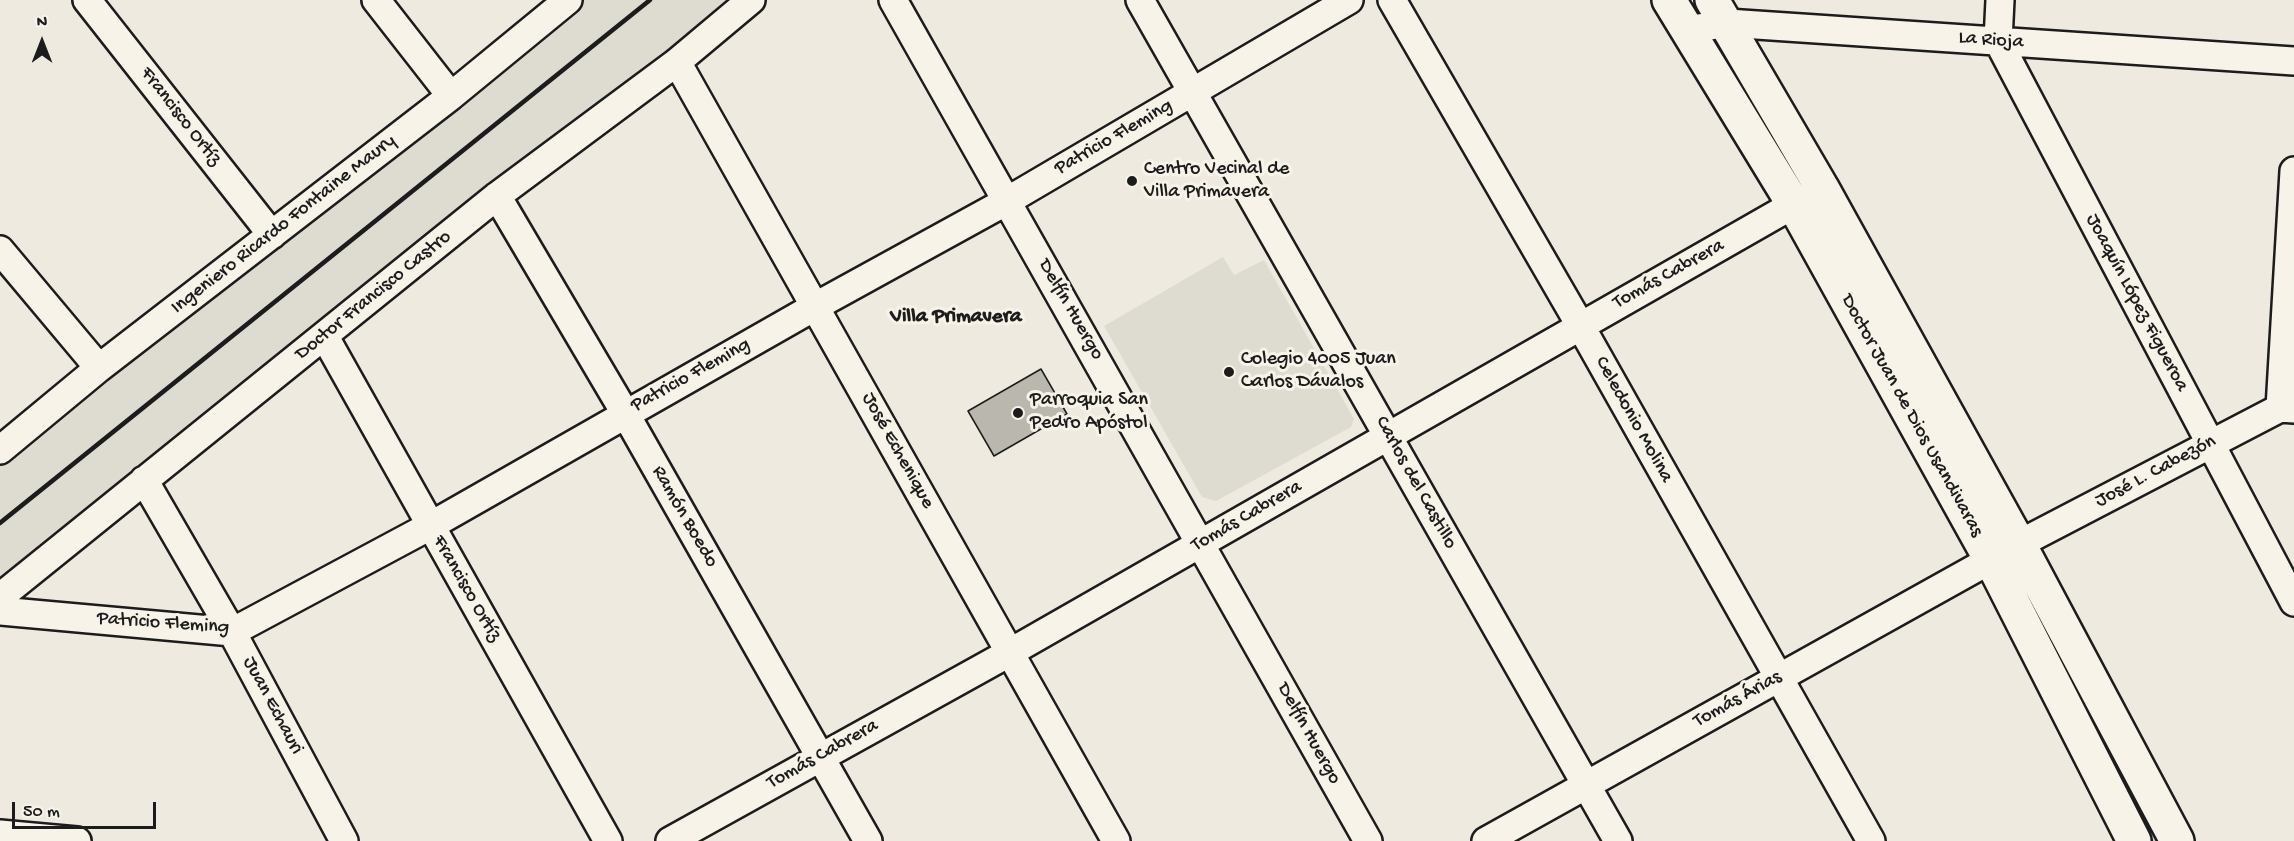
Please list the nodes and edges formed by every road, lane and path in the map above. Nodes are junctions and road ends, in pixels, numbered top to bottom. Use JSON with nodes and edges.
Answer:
{"nodes":[{"id":1,"x":87,"y":0,"type":"edge"},
{"id":2,"x":376,"y":0,"type":"edge"},
{"id":3,"x":568,"y":0,"type":"edge"},
{"id":4,"x":751,"y":0,"type":"edge"},
{"id":5,"x":893,"y":0,"type":"edge"},
{"id":6,"x":1140,"y":0,"type":"edge"},
{"id":7,"x":1349,"y":0,"type":"edge"},
{"id":8,"x":1392,"y":0,"type":"edge"},
{"id":9,"x":1669,"y":0,"type":"edge"},
{"id":10,"x":2000,"y":0,"type":"edge"},
{"id":11,"x":1720,"y":11,"type":"edge"},
{"id":12,"x":1688,"y":30,"type":"junction"},
{"id":13,"x":1998,"y":41,"type":"junction"},
{"id":14,"x":2294,"y":61,"type":"edge"},
{"id":15,"x":677,"y":62,"type":"junction"},
{"id":16,"x":1191,"y":93,"type":"junction"},
{"id":17,"x":451,"y":96,"type":"junction"},
{"id":18,"x":2294,"y":171,"type":"edge"},
{"id":19,"x":1822,"y":188,"type":"junction"},
{"id":20,"x":497,"y":196,"type":"junction"},
{"id":21,"x":1007,"y":201,"type":"junction"},
{"id":22,"x":1794,"y":205,"type":"junction"},
{"id":23,"x":272,"y":235,"type":"junction"},
{"id":24,"x":2292,"y":239,"type":"edge"},
{"id":25,"x":0,"y":250,"type":"edge"},
{"id":26,"x":816,"y":306,"type":"junction"},
{"id":27,"x":1580,"y":325,"type":"junction"},
{"id":28,"x":325,"y":337,"type":"junction"},
{"id":29,"x":99,"y":368,"type":"junction"},
{"id":30,"x":2287,"y":408,"type":"edge"},
{"id":31,"x":625,"y":413,"type":"junction"},
{"id":32,"x":1389,"y":435,"type":"junction"},
{"id":33,"x":2210,"y":444,"type":"junction"},
{"id":34,"x":0,"y":450,"type":"edge"},
{"id":35,"x":144,"y":480,"type":"junction"},
{"id":36,"x":430,"y":526,"type":"junction"},
{"id":37,"x":1202,"y":542,"type":"junction"},
{"id":38,"x":2019,"y":544,"type":"junction"},
{"id":39,"x":1991,"y":560,"type":"junction"},
{"id":40,"x":0,"y":597,"type":"edge"},
{"id":41,"x":2294,"y":602,"type":"edge"},
{"id":42,"x":0,"y":611,"type":"edge"},
{"id":43,"x":232,"y":632,"type":"junction"},
{"id":44,"x":1010,"y":653,"type":"junction"},
{"id":45,"x":1778,"y":677,"type":"junction"},
{"id":46,"x":820,"y":756,"type":"junction"},
{"id":47,"x":1586,"y":786,"type":"junction"},
{"id":48,"x":0,"y":834,"type":"edge"},
{"id":49,"x":77,"y":841,"type":"edge"},
{"id":50,"x":344,"y":841,"type":"edge"},
{"id":51,"x":608,"y":841,"type":"edge"},
{"id":52,"x":670,"y":841,"type":"edge"},
{"id":53,"x":868,"y":841,"type":"edge"},
{"id":54,"x":1116,"y":841,"type":"edge"},
{"id":55,"x":1368,"y":841,"type":"edge"},
{"id":56,"x":1486,"y":841,"type":"edge"},
{"id":57,"x":1618,"y":841,"type":"edge"},
{"id":58,"x":1871,"y":841,"type":"edge"},
{"id":59,"x":2134,"y":841,"type":"edge"},
{"id":60,"x":2177,"y":841,"type":"edge"}],
"edges":[{"from":1,"to":23,"type":"street","name":"Francisco Ortíz"},
{"from":2,"to":17,"type":"street"},
{"from":3,"to":17,"type":"street","name":"Ingeniero Ricardo Fontaine Maury"},
{"from":4,"to":15,"type":"street","name":"Doctor Francisco Castro"},
{"from":5,"to":21,"type":"street","name":"Delfín Huergo"},
{"from":6,"to":16,"type":"street","name":"Carlos del Castillo"},
{"from":7,"to":16,"type":"street","name":"Patricio Fleming"},
{"from":8,"to":27,"type":"street","name":"Celedonio Molina"},
{"from":9,"to":12,"type":"main road","name":"Doctor Juan de Dios Usandivaras"},
{"from":10,"to":13,"type":"street"},
{"from":11,"to":12,"type":"street","name":"La Rioja"},
{"from":11,"to":13,"type":"street","name":"La Rioja"},
{"from":11,"to":19,"type":"main road","name":"Doctor Juan de Dios Usandivaras"},
{"from":12,"to":22,"type":"main road","name":"Doctor Juan de Dios Usandivaras"},
{"from":13,"to":14,"type":"street","name":"La Rioja"},
{"from":13,"to":33,"type":"street","name":"Joaquín López Figueroa"},
{"from":15,"to":20,"type":"street","name":"Doctor Francisco Castro"},
{"from":15,"to":26,"type":"street","name":"José Echenique"},
{"from":16,"to":21,"type":"street","name":"Patricio Fleming"},
{"from":16,"to":32,"type":"street","name":"Carlos del Castillo"},
{"from":17,"to":23,"type":"street","name":"Ingeniero Ricardo Fontaine Maury"},
{"from":18,"to":24,"type":"street"},
{"from":19,"to":22,"type":"street","name":"Tomás Cabrera"},
{"from":19,"to":38,"type":"main road","name":"Doctor Juan de Dios Usandivaras"},
{"from":20,"to":28,"type":"street","name":"Doctor Francisco Castro"},
{"from":20,"to":31,"type":"street","name":"Ramón Boedo"},
{"from":21,"to":26,"type":"street","name":"Patricio Fleming"},
{"from":21,"to":37,"type":"street","name":"Delfín Huergo"},
{"from":22,"to":27,"type":"street","name":"Tomás Cabrera"},
{"from":22,"to":39,"type":"main road","name":"Doctor Juan de Dios Usandivaras"},
{"from":23,"to":29,"type":"street","name":"Ingeniero Ricardo Fontaine Maury"},
{"from":24,"to":30,"type":"street"},
{"from":25,"to":29,"type":"street"},
{"from":26,"to":31,"type":"street","name":"Patricio Fleming"},
{"from":26,"to":44,"type":"street","name":"José Echenique"},
{"from":27,"to":32,"type":"street","name":"Tomás Cabrera"},
{"from":27,"to":45,"type":"street","name":"Celedonio Molina"},
{"from":28,"to":35,"type":"street","name":"Doctor Francisco Castro"},
{"from":28,"to":36,"type":"street","name":"Francisco Ortíz"},
{"from":29,"to":34,"type":"street","name":"Ingeniero Ricardo Fontaine Maury"},
{"from":30,"to":33,"type":"street","name":"José L. Cabezón"},
{"from":31,"to":36,"type":"street","name":"Patricio Fleming"},
{"from":31,"to":46,"type":"street","name":"Ramón Boedo"},
{"from":32,"to":37,"type":"street","name":"Tomás Cabrera"},
{"from":32,"to":47,"type":"street","name":"Carlos del Castillo"},
{"from":33,"to":38,"type":"street","name":"José L. Cabezón"},
{"from":33,"to":41,"type":"street","name":"Joaquín López Figueroa"},
{"from":35,"to":40,"type":"street","name":"Doctor Francisco Castro"},
{"from":35,"to":43,"type":"street","name":"Juan Echauri"},
{"from":36,"to":43,"type":"street","name":"Patricio Fleming"},
{"from":36,"to":51,"type":"street","name":"Francisco Ortíz"},
{"from":37,"to":44,"type":"street","name":"Tomás Cabrera"},
{"from":37,"to":55,"type":"street","name":"Delfín Huergo"},
{"from":38,"to":39,"type":"street","name":"José L. Cabezón"},
{"from":38,"to":60,"type":"main road","name":"Doctor Juan de Dios Usandivaras"},
{"from":39,"to":45,"type":"street","name":"Tomás Árias"},
{"from":39,"to":59,"type":"main road","name":"Doctor Juan de Dios Usandivaras"},
{"from":42,"to":43,"type":"street","name":"Patricio Fleming"},
{"from":43,"to":50,"type":"street","name":"Juan Echauri"},
{"from":44,"to":46,"type":"street","name":"Tomás Cabrera"},
{"from":44,"to":54,"type":"street","name":"José Echenique"},
{"from":45,"to":47,"type":"street","name":"Tomás Árias"},
{"from":45,"to":58,"type":"street","name":"Celedonio Molina"},
{"from":46,"to":52,"type":"street","name":"Tomás Cabrera"},
{"from":46,"to":53,"type":"street","name":"Ramón Boedo"},
{"from":47,"to":56,"type":"street","name":"Tomás Árias"},
{"from":47,"to":57,"type":"street","name":"Carlos del Castillo"},
{"from":48,"to":49,"type":"street"}]}
